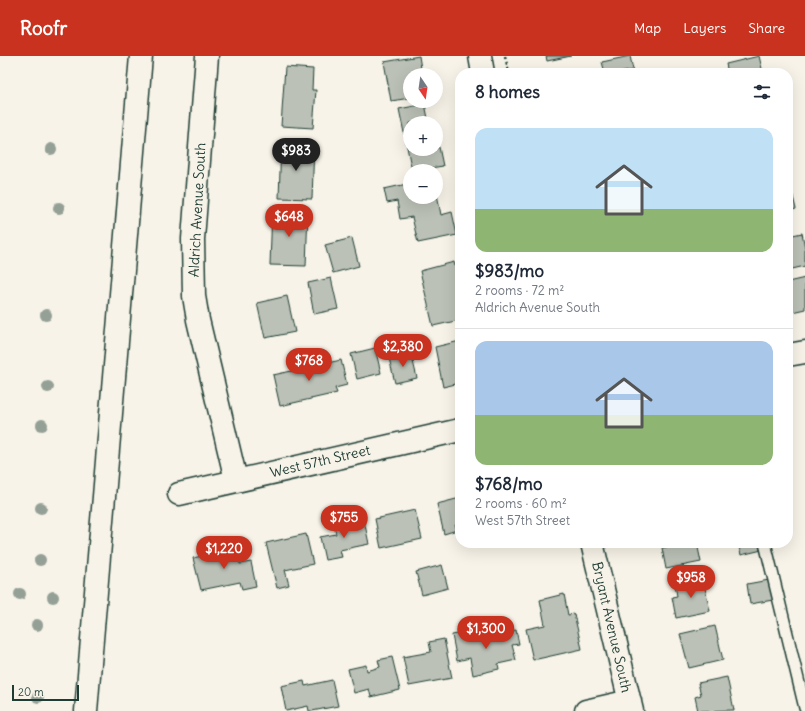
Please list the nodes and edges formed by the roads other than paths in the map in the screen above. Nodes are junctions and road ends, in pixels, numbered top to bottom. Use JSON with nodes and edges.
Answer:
{"nodes":[{"id":1,"x":140,"y":56,"type":"edge"},
{"id":2,"x":207,"y":56,"type":"edge"},
{"id":3,"x":480,"y":56,"type":"edge"},
{"id":4,"x":483,"y":68,"type":"edge"},
{"id":5,"x":805,"y":352,"type":"edge"},
{"id":6,"x":793,"y":354,"type":"edge"},
{"id":7,"x":455,"y":431,"type":"edge"},
{"id":8,"x":236,"y":480,"type":"junction"},
{"id":9,"x":179,"y":494,"type":"dead end"},
{"id":10,"x":593,"y":548,"type":"edge"},
{"id":11,"x":766,"y":548,"type":"edge"},
{"id":12,"x":631,"y":706,"type":"edge"},
{"id":13,"x":805,"y":708,"type":"edge"},
{"id":14,"x":86,"y":711,"type":"edge"},
{"id":15,"x":586,"y":711,"type":"edge"}],
"edges":[{"from":1,"to":14,"type":"street"},
{"from":2,"to":8,"type":"street","name":"Aldrich Avenue South"},
{"from":3,"to":4,"type":"street"},
{"from":5,"to":6,"type":"street"},
{"from":7,"to":8,"type":"street","name":"West 57th Street"},
{"from":8,"to":9,"type":"street","name":"West 57th Street"},
{"from":10,"to":12,"type":"street","name":"Bryant Avenue South"},
{"from":11,"to":13,"type":"lane"},
{"from":12,"to":15,"type":"street"}]}
